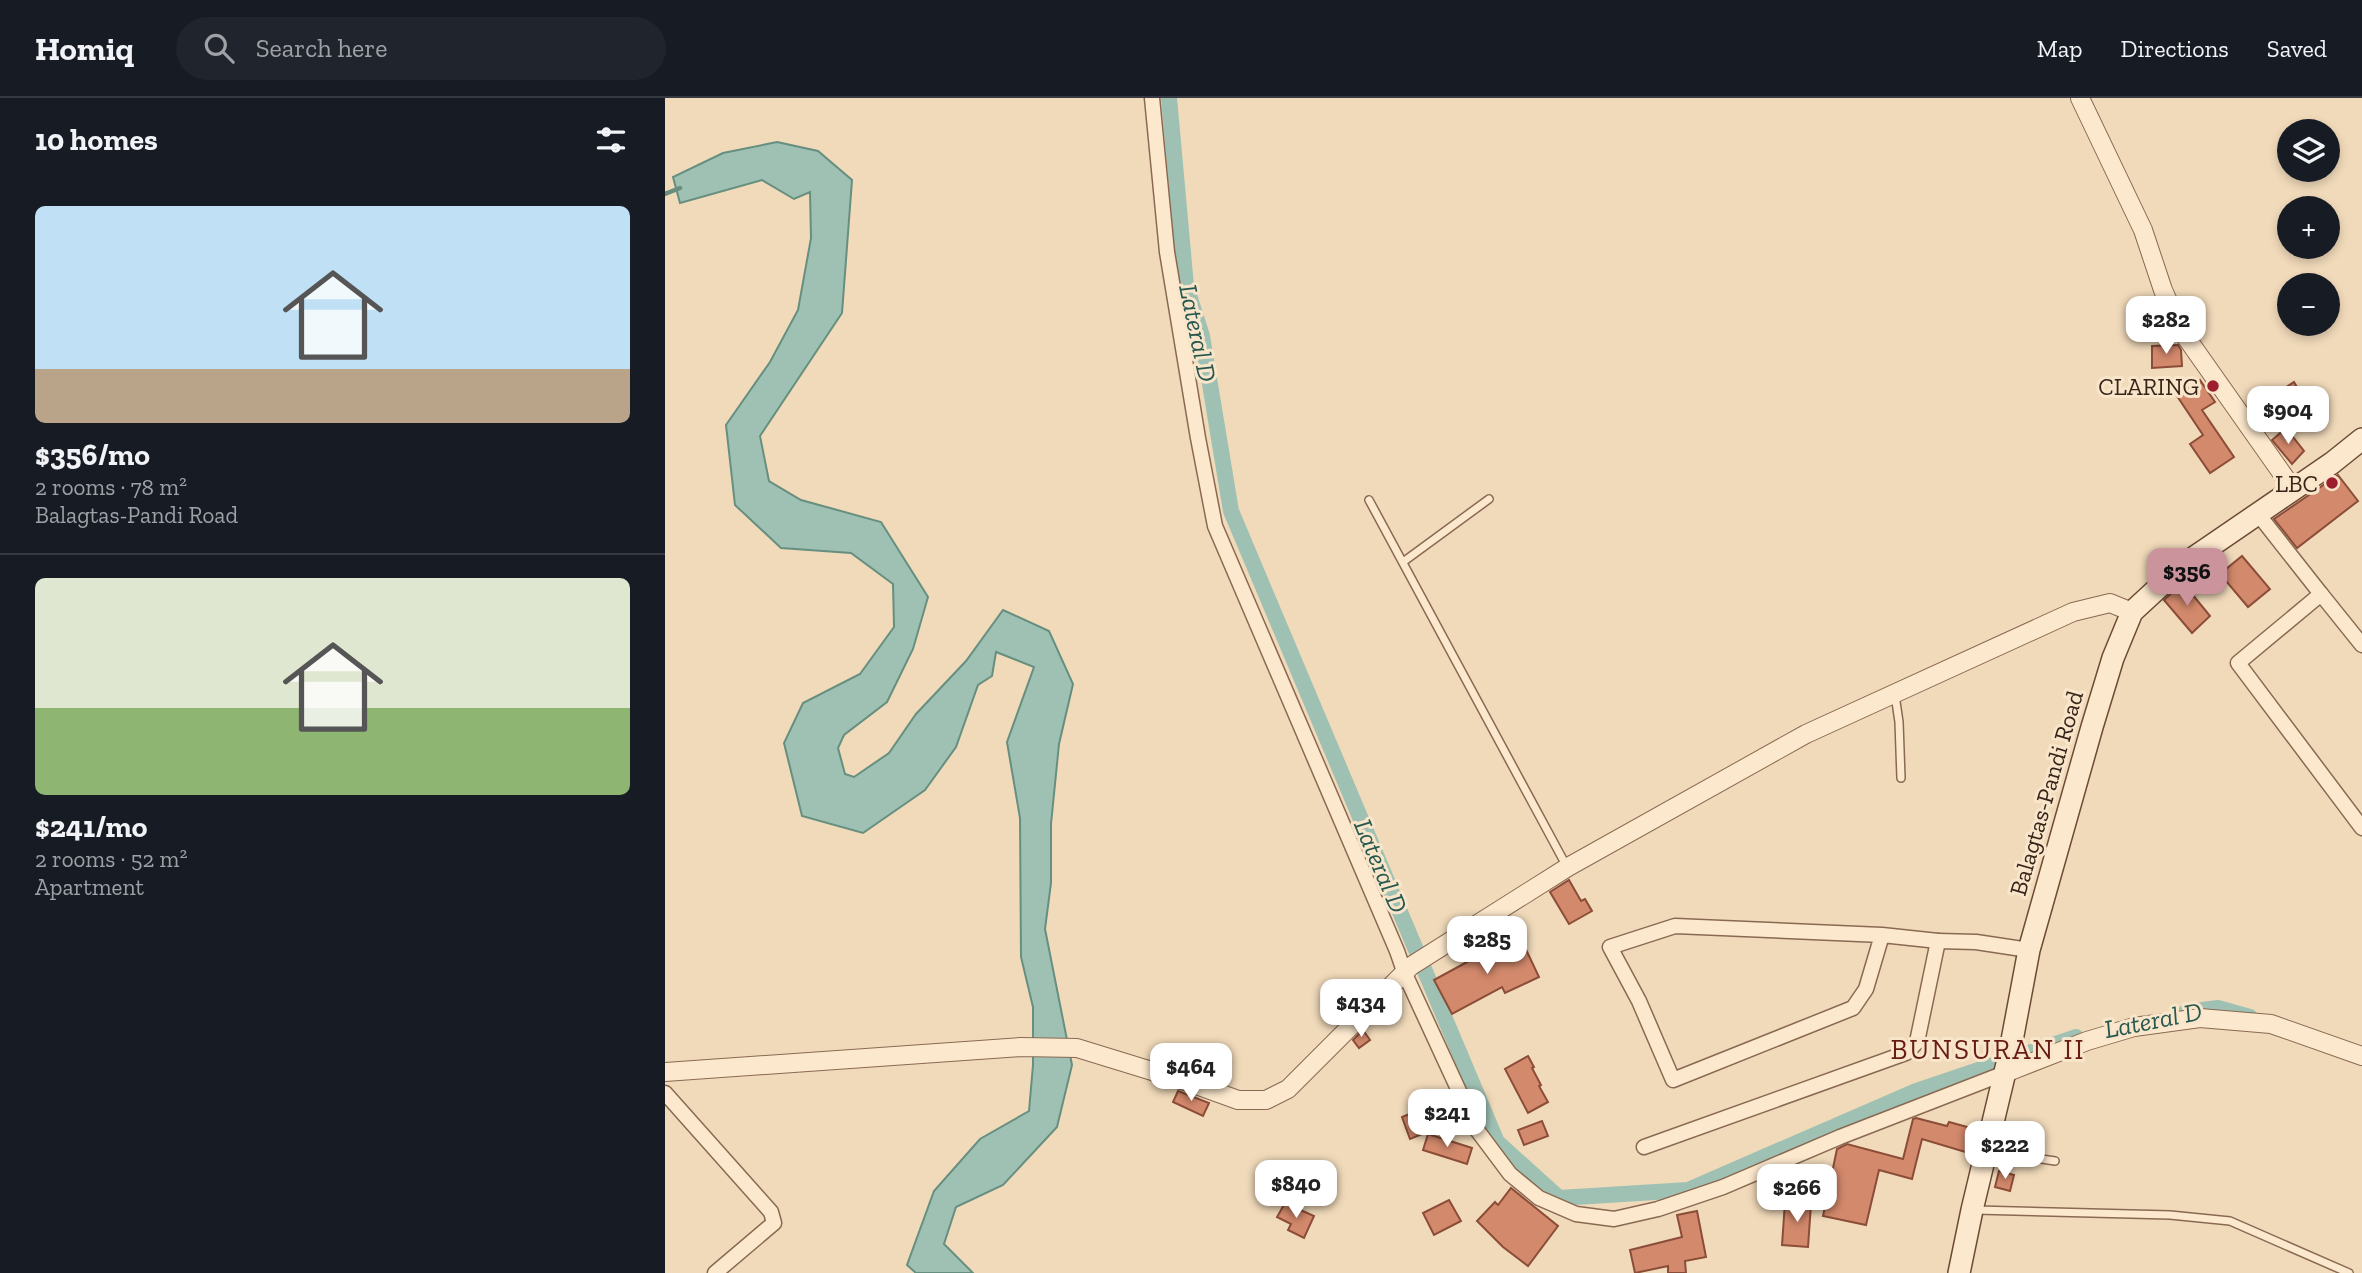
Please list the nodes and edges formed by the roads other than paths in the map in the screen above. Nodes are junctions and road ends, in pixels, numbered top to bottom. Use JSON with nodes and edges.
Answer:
{"nodes":[{"id":1,"x":1152,"y":98,"type":"edge"},
{"id":2,"x":2080,"y":98,"type":"edge"},
{"id":3,"x":2362,"y":439,"type":"edge"},
{"id":4,"x":2294,"y":489,"type":"junction"},
{"id":5,"x":1489,"y":499,"type":"dead end"},
{"id":6,"x":1369,"y":500,"type":"dead end"},
{"id":7,"x":2258,"y":514,"type":"junction"},
{"id":8,"x":1403,"y":562,"type":"junction"},
{"id":9,"x":2321,"y":594,"type":"junction"},
{"id":10,"x":2132,"y":612,"type":"junction"},
{"id":11,"x":2362,"y":645,"type":"edge"},
{"id":12,"x":1895,"y":694,"type":"junction"},
{"id":13,"x":1901,"y":778,"type":"dead end"},
{"id":14,"x":2362,"y":828,"type":"edge"},
{"id":15,"x":1568,"y":867,"type":"junction"},
{"id":16,"x":1882,"y":935,"type":"junction"},
{"id":17,"x":1938,"y":941,"type":"junction"},
{"id":18,"x":2029,"y":950,"type":"junction"},
{"id":19,"x":1414,"y":966,"type":"junction"},
{"id":20,"x":2362,"y":1055,"type":"edge"},
{"id":21,"x":2007,"y":1063,"type":"junction"},
{"id":22,"x":665,"y":1072,"type":"edge"},
{"id":23,"x":665,"y":1093,"type":"edge"},
{"id":24,"x":1644,"y":1147,"type":"dead end"},
{"id":25,"x":1986,"y":1150,"type":"junction"},
{"id":26,"x":2055,"y":1161,"type":"dead end"},
{"id":27,"x":1972,"y":1210,"type":"junction"},
{"id":28,"x":715,"y":1273,"type":"edge"},
{"id":29,"x":1959,"y":1273,"type":"edge"},
{"id":30,"x":2349,"y":1273,"type":"edge"}],
"edges":[{"from":1,"to":19,"type":"street"},
{"from":2,"to":4,"type":"street"},
{"from":3,"to":4,"type":"main road","name":"Balagtas-Pandi Road"},
{"from":4,"to":7,"type":"main road","name":"Balagtas-Pandi Road"},
{"from":5,"to":8,"type":"lane"},
{"from":6,"to":8,"type":"lane"},
{"from":7,"to":9,"type":"street"},
{"from":7,"to":10,"type":"main road","name":"Balagtas-Pandi Road"},
{"from":8,"to":15,"type":"lane"},
{"from":9,"to":11,"type":"street"},
{"from":9,"to":14,"type":"street"},
{"from":10,"to":12,"type":"street"},
{"from":10,"to":18,"type":"main road","name":"Balagtas-Pandi Road"},
{"from":12,"to":13,"type":"lane"},
{"from":12,"to":15,"type":"street"},
{"from":15,"to":19,"type":"street"},
{"from":16,"to":16,"type":"street"},
{"from":16,"to":17,"type":"street"},
{"from":17,"to":18,"type":"street"},
{"from":17,"to":24,"type":"street"},
{"from":18,"to":21,"type":"main road","name":"Balagtas-Pandi Road"},
{"from":19,"to":21,"type":"street"},
{"from":19,"to":22,"type":"street"},
{"from":20,"to":21,"type":"street"},
{"from":21,"to":25,"type":"main road","name":"Balagtas-Pandi Road"},
{"from":23,"to":28,"type":"street"},
{"from":25,"to":26,"type":"lane"},
{"from":25,"to":27,"type":"main road","name":"Balagtas-Pandi Road"},
{"from":27,"to":29,"type":"main road","name":"Balagtas-Pandi Road"},
{"from":27,"to":30,"type":"lane"}]}
